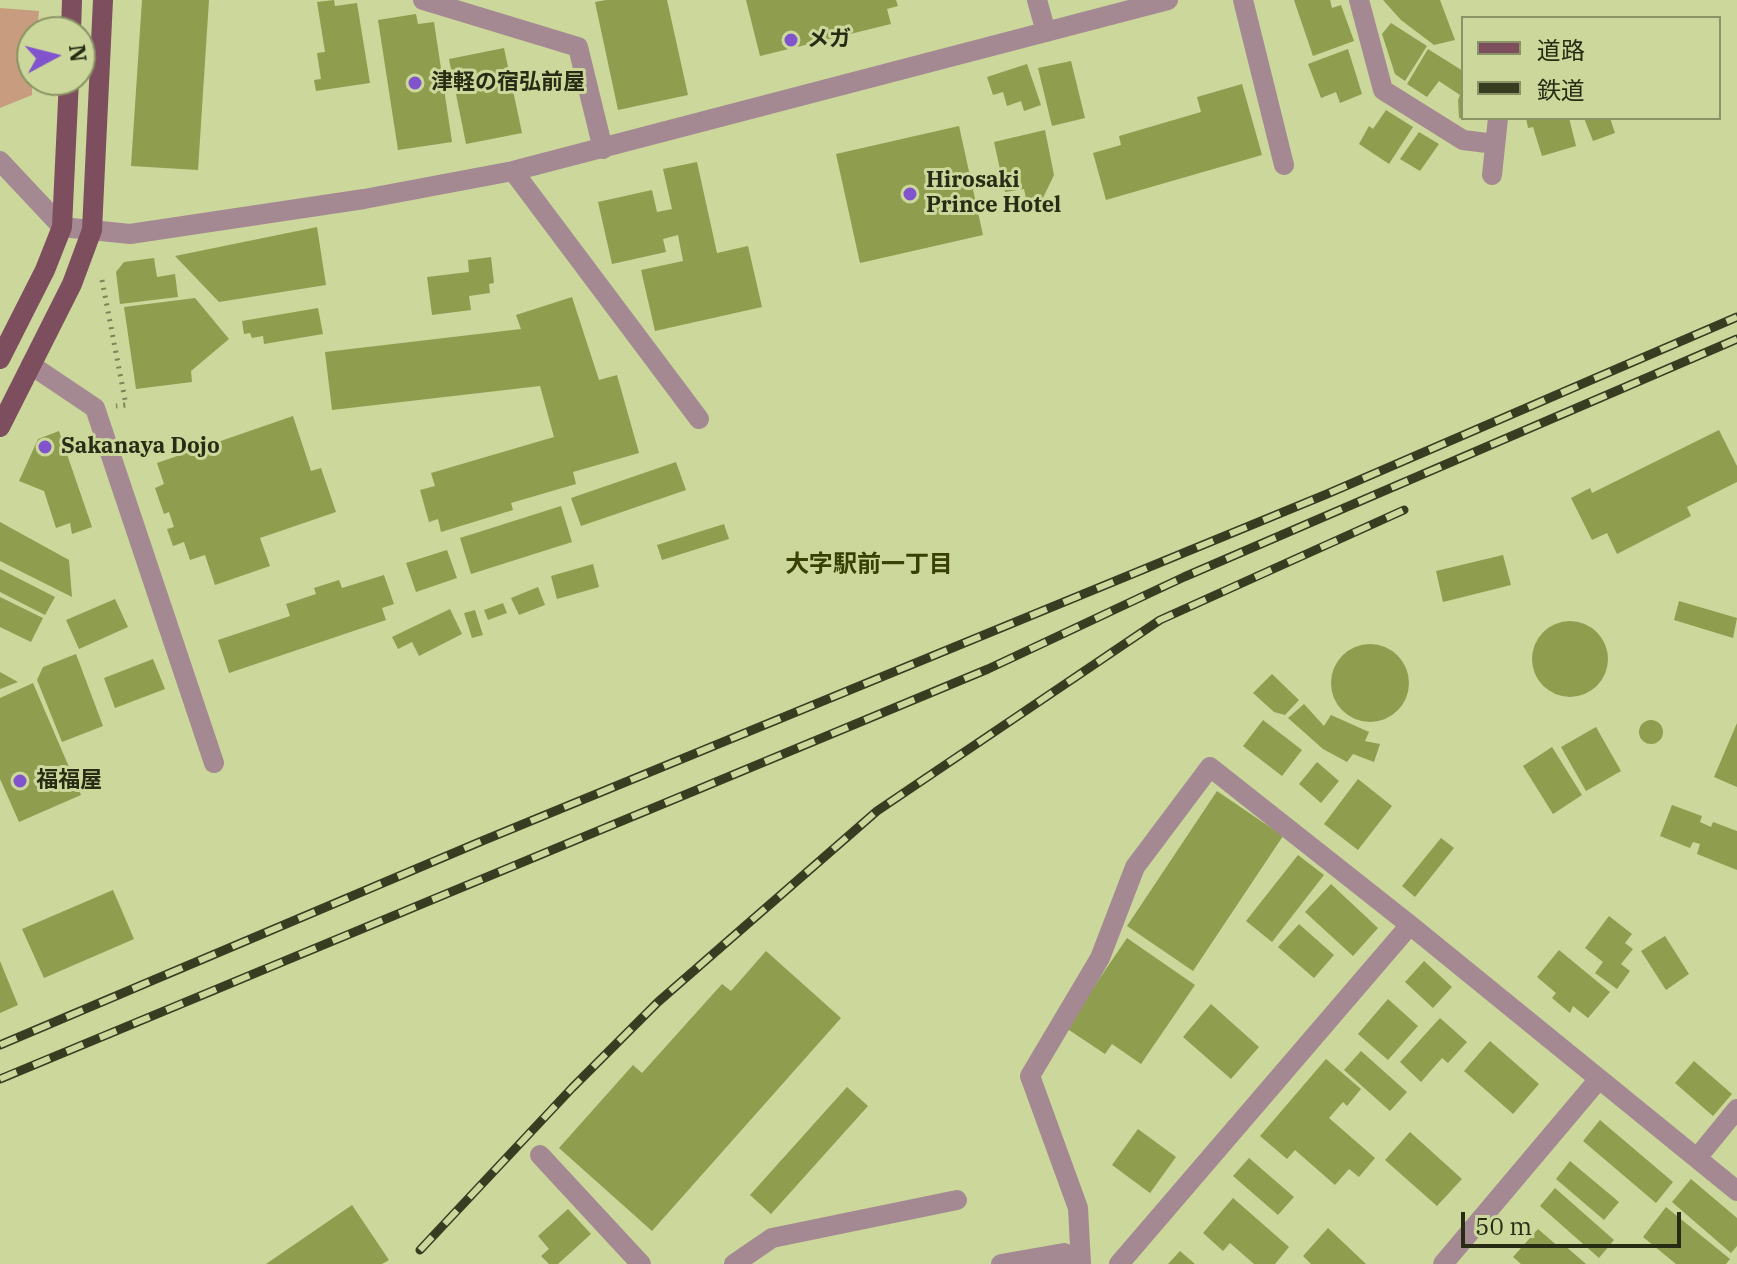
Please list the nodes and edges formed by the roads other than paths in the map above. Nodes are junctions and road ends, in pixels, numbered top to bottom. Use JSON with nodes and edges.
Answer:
{"nodes":[{"id":1,"x":103,"y":0,"type":"edge"},
{"id":2,"x":423,"y":0,"type":"edge"},
{"id":3,"x":1037,"y":0,"type":"edge"},
{"id":4,"x":1168,"y":0,"type":"edge"},
{"id":5,"x":1243,"y":0,"type":"edge"},
{"id":6,"x":1359,"y":0,"type":"edge"},
{"id":7,"x":1046,"y":32,"type":"junction"},
{"id":8,"x":68,"y":96,"type":"edge"},
{"id":9,"x":1498,"y":120,"type":"edge"},
{"id":10,"x":1495,"y":144,"type":"junction"},
{"id":11,"x":603,"y":149,"type":"junction"},
{"id":12,"x":0,"y":161,"type":"edge"},
{"id":13,"x":1284,"y":165,"type":"dead end"},
{"id":14,"x":513,"y":171,"type":"junction"},
{"id":15,"x":1492,"y":175,"type":"dead end"},
{"id":16,"x":62,"y":227,"type":"junction"},
{"id":17,"x":92,"y":230,"type":"junction"},
{"id":18,"x":0,"y":359,"type":"edge"},
{"id":19,"x":31,"y":365,"type":"junction"},
{"id":20,"x":699,"y":419,"type":"dead end"},
{"id":21,"x":0,"y":427,"type":"edge"},
{"id":22,"x":214,"y":763,"type":"dead end"},
{"id":23,"x":1410,"y":925,"type":"junction"},
{"id":24,"x":1599,"y":1079,"type":"junction"},
{"id":25,"x":1737,"y":1109,"type":"edge"},
{"id":26,"x":540,"y":1155,"type":"dead end"},
{"id":27,"x":1697,"y":1158,"type":"junction"},
{"id":28,"x":1737,"y":1191,"type":"edge"},
{"id":29,"x":957,"y":1200,"type":"dead end"},
{"id":30,"x":641,"y":1264,"type":"edge"},
{"id":31,"x":734,"y":1264,"type":"edge"},
{"id":32,"x":1001,"y":1264,"type":"edge"},
{"id":33,"x":1073,"y":1264,"type":"edge"},
{"id":34,"x":1081,"y":1264,"type":"edge"},
{"id":35,"x":1119,"y":1264,"type":"edge"},
{"id":36,"x":1443,"y":1264,"type":"edge"}],
"edges":[{"from":1,"to":17,"type":"main road"},
{"from":2,"to":11,"type":"street"},
{"from":3,"to":7,"type":"street"},
{"from":4,"to":7,"type":"street"},
{"from":5,"to":13,"type":"street"},
{"from":6,"to":10,"type":"street"},
{"from":7,"to":11,"type":"street"},
{"from":8,"to":16,"type":"main road"},
{"from":9,"to":10,"type":"street"},
{"from":10,"to":15,"type":"street"},
{"from":11,"to":14,"type":"street"},
{"from":12,"to":16,"type":"street"},
{"from":14,"to":17,"type":"street"},
{"from":14,"to":20,"type":"street"},
{"from":16,"to":17,"type":"street"},
{"from":16,"to":18,"type":"main road"},
{"from":17,"to":19,"type":"main road"},
{"from":19,"to":21,"type":"main road"},
{"from":19,"to":22,"type":"street"},
{"from":23,"to":24,"type":"street"},
{"from":23,"to":34,"type":"street"},
{"from":23,"to":35,"type":"street"},
{"from":24,"to":27,"type":"street"},
{"from":24,"to":36,"type":"street"},
{"from":25,"to":27,"type":"street"},
{"from":26,"to":30,"type":"street"},
{"from":27,"to":28,"type":"street"},
{"from":29,"to":31,"type":"street"},
{"from":32,"to":33,"type":"street"}]}
